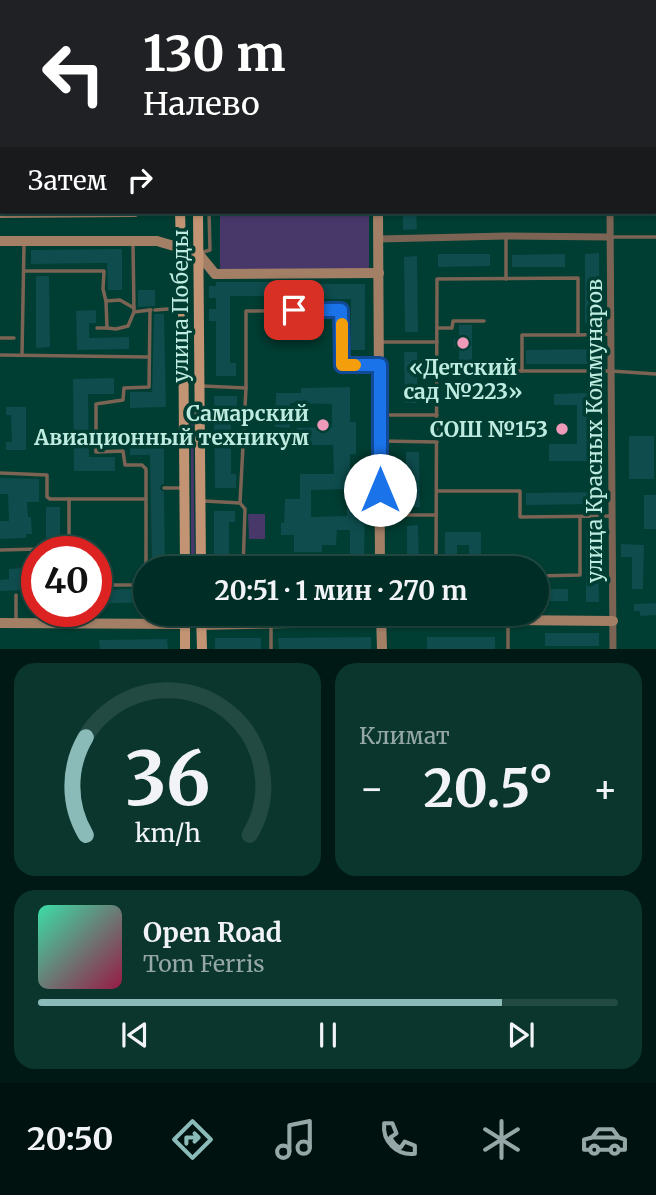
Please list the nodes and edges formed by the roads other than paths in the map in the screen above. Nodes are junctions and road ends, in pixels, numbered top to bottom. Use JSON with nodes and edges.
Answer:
{"nodes":[{"id":1,"x":180,"y":214,"type":"edge"},
{"id":2,"x":198,"y":214,"type":"edge"},
{"id":3,"x":209,"y":214,"type":"edge"},
{"id":4,"x":378,"y":214,"type":"edge"},
{"id":5,"x":610,"y":214,"type":"edge"},
{"id":6,"x":506,"y":236,"type":"junction"},
{"id":7,"x":610,"y":237,"type":"junction"},
{"id":8,"x":656,"y":237,"type":"edge"},
{"id":9,"x":379,"y":239,"type":"junction"},
{"id":10,"x":0,"y":241,"type":"edge"},
{"id":11,"x":134,"y":241,"type":"junction"},
{"id":12,"x":24,"y":242,"type":"junction"},
{"id":13,"x":182,"y":248,"type":"junction"},
{"id":14,"x":198,"y":253,"type":"junction"},
{"id":15,"x":23,"y":271,"type":"junction"},
{"id":16,"x":379,"y":274,"type":"junction"},
{"id":17,"x":506,"y":279,"type":"junction"},
{"id":18,"x":106,"y":301,"type":"junction"},
{"id":19,"x":183,"y":308,"type":"junction"},
{"id":20,"x":134,"y":310,"type":"junction"},
{"id":21,"x":152,"y":310,"type":"junction"},
{"id":22,"x":484,"y":321,"type":"dead end"},
{"id":23,"x":97,"y":328,"type":"dead end"},
{"id":24,"x":107,"y":328,"type":"junction"},
{"id":25,"x":437,"y":328,"type":"junction"},
{"id":26,"x":611,"y":334,"type":"junction"},
{"id":27,"x":578,"y":335,"type":"junction"},
{"id":28,"x":0,"y":338,"type":"edge"},
{"id":29,"x":13,"y":338,"type":"dead end"},
{"id":30,"x":380,"y":342,"type":"junction"},
{"id":31,"x":437,"y":342,"type":"junction"},
{"id":32,"x":0,"y":355,"type":"edge"},
{"id":33,"x":22,"y":355,"type":"junction"},
{"id":34,"x":149,"y":357,"type":"junction"},
{"id":35,"x":380,"y":365,"type":"junction"},
{"id":36,"x":437,"y":371,"type":"junction"},
{"id":37,"x":522,"y":371,"type":"junction"},
{"id":38,"x":611,"y":371,"type":"junction"},
{"id":39,"x":656,"y":374,"type":"edge"},
{"id":40,"x":200,"y":386,"type":"junction"},
{"id":41,"x":184,"y":387,"type":"junction"},
{"id":42,"x":246,"y":388,"type":"junction"},
{"id":43,"x":200,"y":415,"type":"junction"},
{"id":44,"x":380,"y":415,"type":"junction"},
{"id":45,"x":437,"y":415,"type":"junction"},
{"id":46,"x":183,"y":416,"type":"junction"},
{"id":47,"x":380,"y":441,"type":"junction"},
{"id":48,"x":437,"y":442,"type":"junction"},
{"id":49,"x":0,"y":473,"type":"edge"},
{"id":50,"x":164,"y":488,"type":"dead end"},
{"id":51,"x":184,"y":488,"type":"junction"},
{"id":52,"x":436,"y":491,"type":"junction"},
{"id":53,"x":69,"y":499,"type":"junction"},
{"id":54,"x":146,"y":499,"type":"junction"},
{"id":55,"x":200,"y":501,"type":"junction"},
{"id":56,"x":240,"y":503,"type":"junction"},
{"id":57,"x":380,"y":515,"type":"junction"},
{"id":58,"x":436,"y":515,"type":"junction"},
{"id":59,"x":612,"y":516,"type":"junction"},
{"id":60,"x":580,"y":517,"type":"junction"},
{"id":61,"x":69,"y":536,"type":"edge"},
{"id":62,"x":21,"y":549,"type":"edge"},
{"id":63,"x":0,"y":550,"type":"edge"},
{"id":64,"x":146,"y":556,"type":"edge"},
{"id":65,"x":184,"y":556,"type":"edge"},
{"id":66,"x":201,"y":556,"type":"edge"},
{"id":67,"x":243,"y":556,"type":"edge"},
{"id":68,"x":380,"y":556,"type":"edge"},
{"id":69,"x":436,"y":556,"type":"edge"},
{"id":70,"x":549,"y":576,"type":"edge"},
{"id":71,"x":112,"y":585,"type":"edge"},
{"id":72,"x":133,"y":585,"type":"edge"},
{"id":73,"x":16,"y":595,"type":"dead end"},
{"id":74,"x":549,"y":619,"type":"edge"},
{"id":75,"x":112,"y":620,"type":"edge"},
{"id":76,"x":133,"y":620,"type":"edge"},
{"id":77,"x":613,"y":621,"type":"junction"},
{"id":78,"x":0,"y":623,"type":"edge"},
{"id":79,"x":16,"y":623,"type":"junction"},
{"id":80,"x":21,"y":623,"type":"edge"},
{"id":81,"x":185,"y":626,"type":"edge"},
{"id":82,"x":201,"y":626,"type":"edge"},
{"id":83,"x":271,"y":626,"type":"edge"},
{"id":84,"x":381,"y":626,"type":"edge"},
{"id":85,"x":508,"y":626,"type":"edge"},
{"id":86,"x":185,"y":649,"type":"edge"},
{"id":87,"x":202,"y":649,"type":"edge"},
{"id":88,"x":271,"y":649,"type":"edge"},
{"id":89,"x":382,"y":649,"type":"edge"},
{"id":90,"x":508,"y":649,"type":"edge"},
{"id":91,"x":613,"y":649,"type":"edge"}],
"edges":[{"from":1,"to":13,"type":"main road","name":"улица Победы"},
{"from":2,"to":14,"type":"main road","name":"улица Победы"},
{"from":3,"to":14,"type":"lane"},
{"from":4,"to":9,"type":"street"},
{"from":5,"to":7,"type":"street","name":"улица Красных Коммунаров"},
{"from":6,"to":7,"type":"street"},
{"from":6,"to":9,"type":"street"},
{"from":6,"to":17,"type":"lane"},
{"from":7,"to":8,"type":"lane"},
{"from":7,"to":26,"type":"street","name":"улица Красных Коммунаров"},
{"from":9,"to":16,"type":"street"},
{"from":10,"to":12,"type":"street"},
{"from":11,"to":12,"type":"street"},
{"from":11,"to":13,"type":"street"},
{"from":11,"to":20,"type":"lane"},
{"from":12,"to":15,"type":"lane"},
{"from":13,"to":14,"type":"street"},
{"from":13,"to":19,"type":"main road","name":"улица Победы"},
{"from":14,"to":16,"type":"street"},
{"from":14,"to":40,"type":"main road","name":"улица Победы"},
{"from":15,"to":18,"type":"lane"},
{"from":15,"to":33,"type":"lane"},
{"from":16,"to":30,"type":"street"},
{"from":17,"to":25,"type":"lane"},
{"from":17,"to":27,"type":"lane"},
{"from":18,"to":20,"type":"lane"},
{"from":18,"to":24,"type":"lane"},
{"from":19,"to":21,"type":"lane"},
{"from":19,"to":41,"type":"main road","name":"улица Победы"},
{"from":20,"to":21,"type":"lane"},
{"from":20,"to":24,"type":"lane"},
{"from":21,"to":34,"type":"lane"},
{"from":22,"to":25,"type":"lane"},
{"from":23,"to":24,"type":"lane"},
{"from":25,"to":31,"type":"lane"},
{"from":26,"to":27,"type":"lane"},
{"from":26,"to":38,"type":"street","name":"улица Красных Коммунаров"},
{"from":27,"to":37,"type":"lane"},
{"from":28,"to":29,"type":"lane"},
{"from":30,"to":31,"type":"lane"},
{"from":30,"to":35,"type":"street"},
{"from":31,"to":36,"type":"lane"},
{"from":32,"to":33,"type":"lane"},
{"from":33,"to":34,"type":"lane"},
{"from":34,"to":54,"type":"lane"},
{"from":35,"to":42,"type":"lane"},
{"from":35,"to":44,"type":"street"},
{"from":36,"to":37,"type":"lane"},
{"from":36,"to":45,"type":"lane"},
{"from":37,"to":38,"type":"lane"},
{"from":38,"to":39,"type":"lane"},
{"from":38,"to":59,"type":"street","name":"улица Красных Коммунаров"},
{"from":40,"to":41,"type":"main road"},
{"from":40,"to":42,"type":"lane"},
{"from":40,"to":43,"type":"main road","name":"улица Победы"},
{"from":41,"to":46,"type":"main road","name":"улица Победы"},
{"from":42,"to":56,"type":"lane"},
{"from":43,"to":46,"type":"main road"},
{"from":43,"to":55,"type":"main road","name":"улица Победы"},
{"from":44,"to":45,"type":"lane"},
{"from":44,"to":47,"type":"street"},
{"from":45,"to":48,"type":"lane"},
{"from":46,"to":51,"type":"main road","name":"улица Победы"},
{"from":47,"to":48,"type":"lane"},
{"from":47,"to":57,"type":"street"},
{"from":48,"to":52,"type":"lane"},
{"from":49,"to":53,"type":"lane"},
{"from":50,"to":51,"type":"lane"},
{"from":51,"to":65,"type":"main road","name":"улица Победы"},
{"from":52,"to":58,"type":"lane"},
{"from":52,"to":60,"type":"lane"},
{"from":53,"to":54,"type":"lane"},
{"from":53,"to":61,"type":"lane"},
{"from":54,"to":64,"type":"lane"},
{"from":55,"to":56,"type":"lane"},
{"from":55,"to":66,"type":"main road","name":"улица Победы"},
{"from":56,"to":67,"type":"lane"},
{"from":57,"to":58,"type":"lane"},
{"from":57,"to":68,"type":"street"},
{"from":58,"to":69,"type":"lane"},
{"from":59,"to":60,"type":"lane"},
{"from":59,"to":77,"type":"street","name":"улица Красных Коммунаров"},
{"from":60,"to":70,"type":"lane"},
{"from":62,"to":63,"type":"lane"},
{"from":71,"to":72,"type":"lane"},
{"from":73,"to":79,"type":"lane"},
{"from":74,"to":77,"type":"street"},
{"from":75,"to":76,"type":"street"},
{"from":77,"to":91,"type":"street","name":"улица Красных Коммунаров"},
{"from":78,"to":79,"type":"street"},
{"from":79,"to":80,"type":"street"},
{"from":81,"to":86,"type":"main road"},
{"from":82,"to":87,"type":"main road"},
{"from":83,"to":88,"type":"lane"},
{"from":84,"to":89,"type":"street"},
{"from":85,"to":90,"type":"lane"}]}
